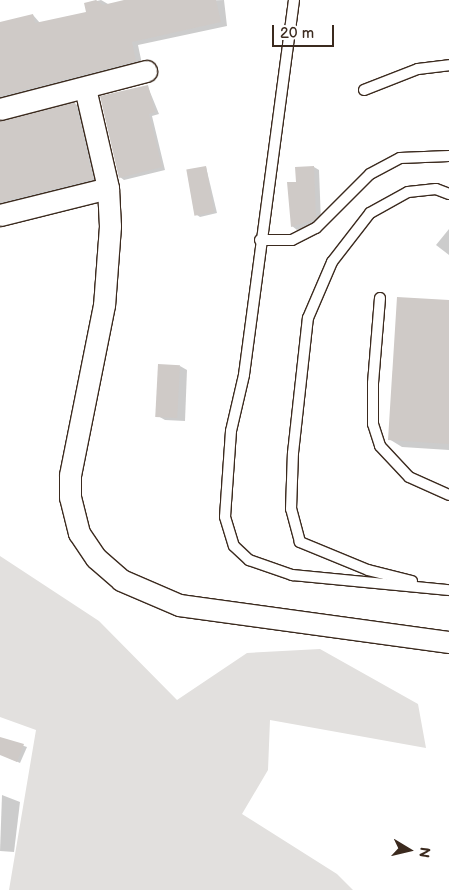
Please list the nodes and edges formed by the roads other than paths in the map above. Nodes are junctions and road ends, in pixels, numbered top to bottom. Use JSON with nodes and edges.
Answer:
{"nodes":[{"id":1,"x":294,"y":0,"type":"edge"},
{"id":2,"x":449,"y":65,"type":"edge"},
{"id":3,"x":146,"y":72,"type":"dead end"},
{"id":4,"x":85,"y":88,"type":"junction"},
{"id":5,"x":364,"y":90,"type":"dead end"},
{"id":6,"x":0,"y":109,"type":"edge"},
{"id":7,"x":449,"y":156,"type":"edge"},
{"id":8,"x":108,"y":188,"type":"junction"},
{"id":9,"x":449,"y":194,"type":"edge"},
{"id":10,"x":0,"y":215,"type":"edge"},
{"id":11,"x":260,"y":240,"type":"junction"},
{"id":12,"x":380,"y":298,"type":"dead end"},
{"id":13,"x":449,"y":495,"type":"edge"},
{"id":14,"x":449,"y":642,"type":"edge"}],
"edges":[{"from":1,"to":11,"type":"lane"},
{"from":2,"to":5,"type":"lane"},
{"from":3,"to":4,"type":"street"},
{"from":4,"to":6,"type":"street"},
{"from":4,"to":8,"type":"street"},
{"from":7,"to":11,"type":"lane"},
{"from":8,"to":10,"type":"street"},
{"from":8,"to":14,"type":"street"},
{"from":9,"to":11,"type":"lane"},
{"from":12,"to":13,"type":"lane"}]}
